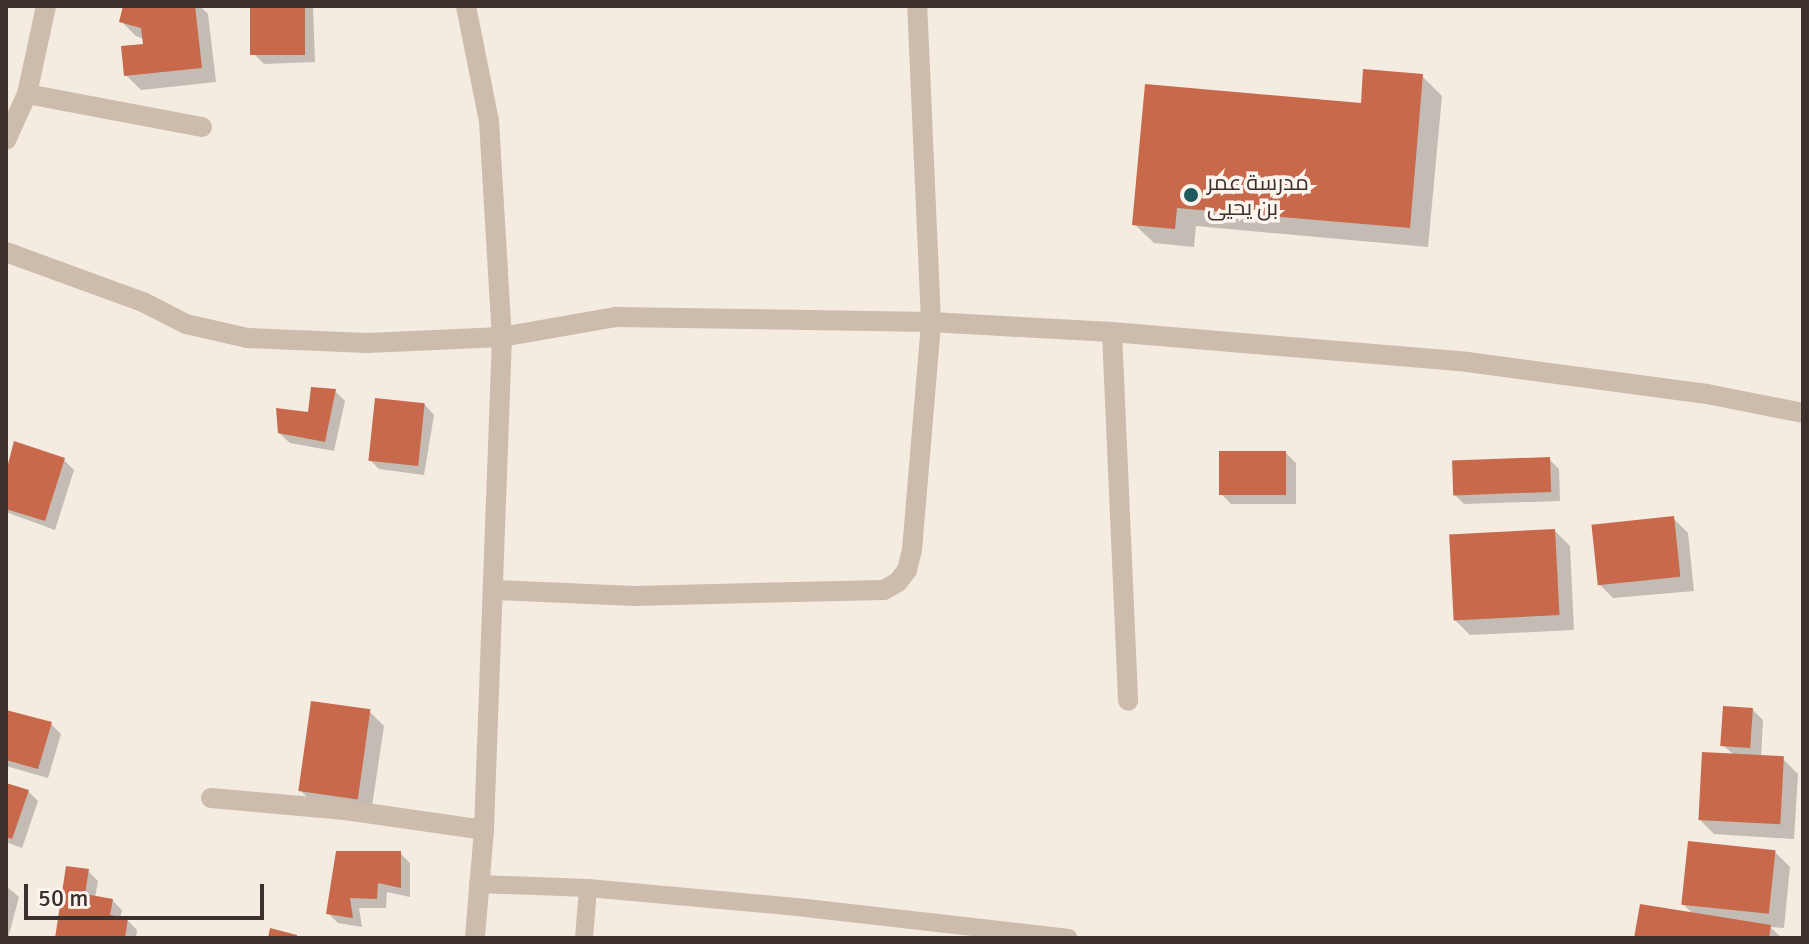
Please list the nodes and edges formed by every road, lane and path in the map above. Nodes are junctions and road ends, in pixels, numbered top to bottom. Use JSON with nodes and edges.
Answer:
{"nodes":[{"id":1,"x":46,"y":6,"type":"edge"},
{"id":2,"x":466,"y":6,"type":"edge"},
{"id":3,"x":917,"y":6,"type":"edge"},
{"id":4,"x":27,"y":94,"type":"junction"},
{"id":5,"x":202,"y":127,"type":"dead end"},
{"id":6,"x":6,"y":140,"type":"edge"},
{"id":7,"x":6,"y":252,"type":"edge"},
{"id":8,"x":931,"y":322,"type":"junction"},
{"id":9,"x":1112,"y":332,"type":"junction"},
{"id":10,"x":502,"y":337,"type":"junction"},
{"id":11,"x":1803,"y":413,"type":"edge"},
{"id":12,"x":494,"y":590,"type":"junction"},
{"id":13,"x":1128,"y":701,"type":"dead end"},
{"id":14,"x":211,"y":798,"type":"dead end"},
{"id":15,"x":484,"y":830,"type":"junction"},
{"id":16,"x":478,"y":884,"type":"junction"},
{"id":17,"x":588,"y":888,"type":"junction"},
{"id":18,"x":475,"y":938,"type":"edge"},
{"id":19,"x":584,"y":938,"type":"edge"},
{"id":20,"x":1068,"y":938,"type":"edge"}],
"edges":[{"from":1,"to":4,"type":"street"},
{"from":2,"to":10,"type":"street"},
{"from":3,"to":8,"type":"street"},
{"from":4,"to":5,"type":"street"},
{"from":4,"to":6,"type":"street"},
{"from":7,"to":10,"type":"street"},
{"from":8,"to":9,"type":"street"},
{"from":8,"to":10,"type":"street"},
{"from":8,"to":12,"type":"street"},
{"from":9,"to":11,"type":"street"},
{"from":9,"to":13,"type":"street"},
{"from":10,"to":12,"type":"street"},
{"from":12,"to":15,"type":"street"},
{"from":14,"to":15,"type":"street"},
{"from":15,"to":16,"type":"street"},
{"from":16,"to":17,"type":"lane"},
{"from":16,"to":18,"type":"street"},
{"from":17,"to":19,"type":"lane"},
{"from":17,"to":20,"type":"lane"}]}
